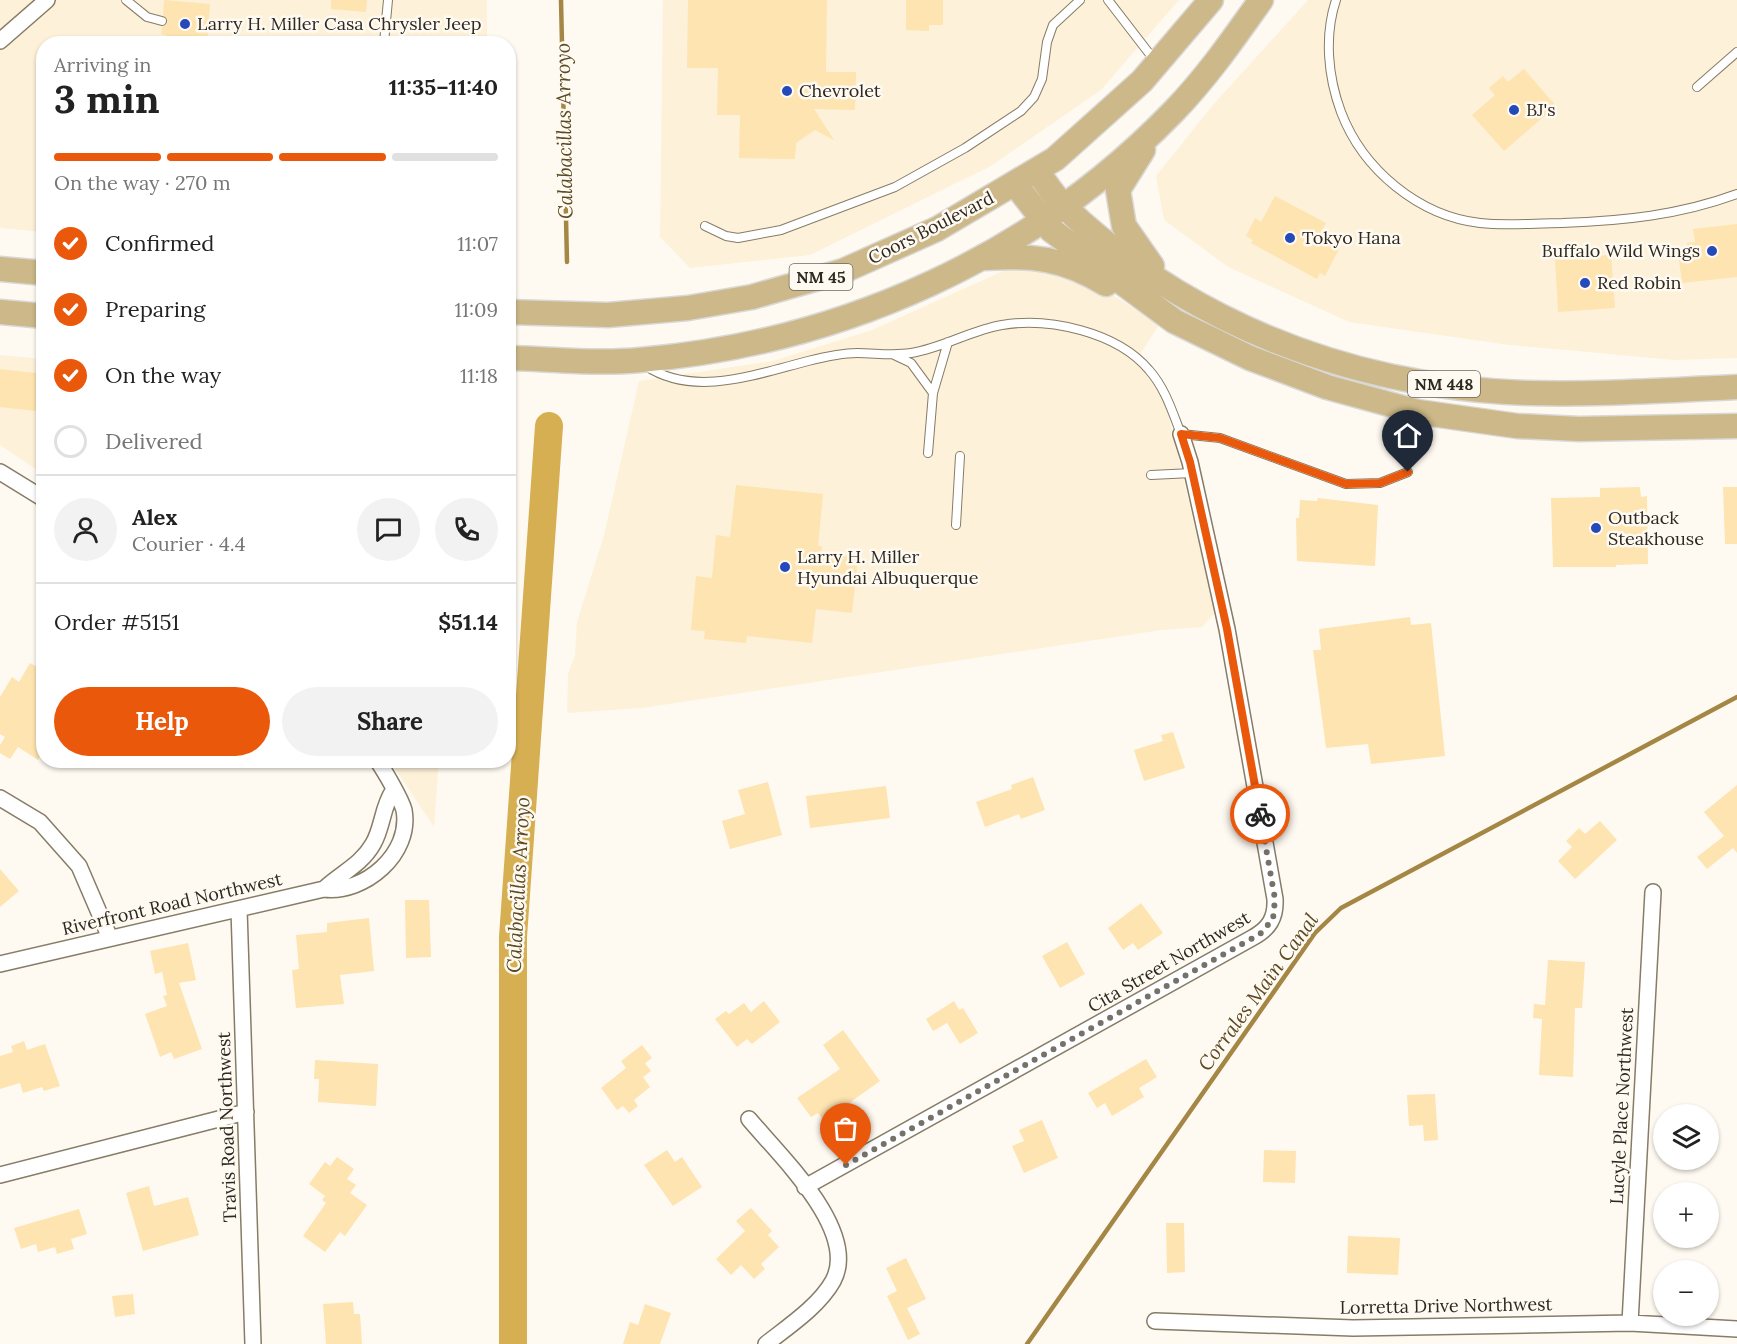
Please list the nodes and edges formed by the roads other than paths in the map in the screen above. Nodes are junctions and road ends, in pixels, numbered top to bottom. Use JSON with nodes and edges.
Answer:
{"nodes":[{"id":1,"x":47,"y":0,"type":"edge"},
{"id":2,"x":126,"y":0,"type":"edge"},
{"id":3,"x":388,"y":0,"type":"edge"},
{"id":4,"x":1080,"y":0,"type":"edge"},
{"id":5,"x":1108,"y":0,"type":"edge"},
{"id":6,"x":1210,"y":0,"type":"edge"},
{"id":7,"x":1261,"y":0,"type":"edge"},
{"id":8,"x":1336,"y":0,"type":"edge"},
{"id":9,"x":162,"y":21,"type":"dead end"},
{"id":10,"x":385,"y":36,"type":"edge"},
{"id":11,"x":0,"y":41,"type":"edge"},
{"id":12,"x":1737,"y":52,"type":"edge"},
{"id":13,"x":1157,"y":65,"type":"junction"},
{"id":14,"x":1696,"y":87,"type":"dead end"},
{"id":15,"x":1174,"y":111,"type":"junction"},
{"id":16,"x":1037,"y":171,"type":"junction"},
{"id":17,"x":1015,"y":184,"type":"junction"},
{"id":18,"x":1737,"y":194,"type":"edge"},
{"id":19,"x":1063,"y":206,"type":"junction"},
{"id":20,"x":1041,"y":222,"type":"junction"},
{"id":21,"x":705,"y":226,"type":"dead end"},
{"id":22,"x":982,"y":258,"type":"junction"},
{"id":23,"x":0,"y":269,"type":"edge"},
{"id":24,"x":36,"y":272,"type":"edge"},
{"id":25,"x":0,"y":279,"type":"edge"},
{"id":26,"x":36,"y":282,"type":"edge"},
{"id":27,"x":1169,"y":287,"type":"junction"},
{"id":28,"x":0,"y":312,"type":"edge"},
{"id":29,"x":516,"y":312,"type":"edge"},
{"id":30,"x":36,"y":315,"type":"edge"},
{"id":31,"x":1174,"y":321,"type":"junction"},
{"id":32,"x":948,"y":342,"type":"junction"},
{"id":33,"x":892,"y":355,"type":"junction"},
{"id":34,"x":516,"y":358,"type":"edge"},
{"id":35,"x":626,"y":361,"type":"junction"},
{"id":36,"x":1737,"y":387,"type":"edge"},
{"id":37,"x":933,"y":393,"type":"junction"},
{"id":38,"x":1737,"y":426,"type":"edge"},
{"id":39,"x":1181,"y":434,"type":"junction"},
{"id":40,"x":928,"y":453,"type":"dead end"},
{"id":41,"x":960,"y":456,"type":"dead end"},
{"id":42,"x":0,"y":472,"type":"edge"},
{"id":43,"x":1408,"y":472,"type":"dead end"},
{"id":44,"x":1192,"y":473,"type":"junction"},
{"id":45,"x":1151,"y":475,"type":"dead end"},
{"id":46,"x":36,"y":493,"type":"edge"},
{"id":47,"x":956,"y":525,"type":"dead end"},
{"id":48,"x":381,"y":768,"type":"edge"},
{"id":49,"x":393,"y":791,"type":"junction"},
{"id":50,"x":0,"y":798,"type":"edge"},
{"id":51,"x":324,"y":890,"type":"junction"},
{"id":52,"x":1653,"y":892,"type":"dead end"},
{"id":53,"x":239,"y":909,"type":"junction"},
{"id":54,"x":110,"y":938,"type":"junction"},
{"id":55,"x":0,"y":964,"type":"edge"},
{"id":56,"x":246,"y":1112,"type":"junction"},
{"id":57,"x":749,"y":1119,"type":"dead end"},
{"id":58,"x":0,"y":1175,"type":"edge"},
{"id":59,"x":805,"y":1187,"type":"junction"},
{"id":60,"x":1155,"y":1321,"type":"dead end"},
{"id":61,"x":1630,"y":1323,"type":"junction"},
{"id":62,"x":1737,"y":1329,"type":"edge"},
{"id":63,"x":254,"y":1344,"type":"edge"},
{"id":64,"x":766,"y":1344,"type":"edge"}],
"edges":[{"from":1,"to":11,"type":"street"},
{"from":2,"to":9,"type":"lane"},
{"from":3,"to":10,"type":"lane"},
{"from":4,"to":21,"type":"lane"},
{"from":5,"to":13,"type":"lane"},
{"from":6,"to":13,"type":"main road","number":"NM 45"},
{"from":7,"to":15,"type":"main road","number":"NM 45"},
{"from":8,"to":18,"type":"lane"},
{"from":12,"to":14,"type":"lane"},
{"from":13,"to":16,"type":"main road","number":"NM 45"},
{"from":15,"to":19,"type":"main road","number":"NM 45"},
{"from":15,"to":27,"type":"main road"},
{"from":16,"to":17,"type":"main road","name":"Coors Boulevard","number":"NM 45"},
{"from":16,"to":19,"type":"main road","number":"NM 448"},
{"from":17,"to":20,"type":"main road","number":"NM 448"},
{"from":17,"to":29,"type":"main road","name":"Coors Boulevard","number":"NM 45"},
{"from":19,"to":20,"type":"main road","number":"NM 45"},
{"from":19,"to":27,"type":"main road","number":"NM 448"},
{"from":20,"to":22,"type":"main road","number":"NM 45"},
{"from":20,"to":31,"type":"main road","number":"NM 448"},
{"from":22,"to":31,"type":"main road"},
{"from":22,"to":35,"type":"main road","number":"NM 45"},
{"from":23,"to":24,"type":"main road"},
{"from":25,"to":26,"type":"main road"},
{"from":27,"to":36,"type":"main road","number":"NM 448"},
{"from":28,"to":30,"type":"main road"},
{"from":31,"to":38,"type":"main road","number":"NM 448"},
{"from":32,"to":33,"type":"lane"},
{"from":32,"to":37,"type":"lane"},
{"from":32,"to":39,"type":"lane"},
{"from":33,"to":35,"type":"lane"},
{"from":33,"to":37,"type":"lane"},
{"from":34,"to":35,"type":"main road","number":"NM 45"},
{"from":37,"to":40,"type":"lane"},
{"from":39,"to":43,"type":"lane"},
{"from":39,"to":44,"type":"street","name":"Cita Street Northwest"},
{"from":41,"to":47,"type":"lane"},
{"from":42,"to":46,"type":"street"},
{"from":44,"to":45,"type":"lane"},
{"from":44,"to":59,"type":"street","name":"Cita Street Northwest"},
{"from":48,"to":49,"type":"street"},
{"from":49,"to":51,"type":"street"},
{"from":49,"to":51,"type":"street","name":"Riverfront Road Northwest"},
{"from":50,"to":54,"type":"street"},
{"from":51,"to":53,"type":"street","name":"Riverfront Road Northwest"},
{"from":52,"to":61,"type":"street","name":"Lucyle Place Northwest"},
{"from":53,"to":54,"type":"street","name":"Riverfront Road Northwest"},
{"from":53,"to":56,"type":"street","name":"Travis Road Northwest"},
{"from":54,"to":55,"type":"street","name":"Riverfront Road Northwest"},
{"from":56,"to":58,"type":"street"},
{"from":56,"to":63,"type":"street","name":"Travis Road Northwest"},
{"from":57,"to":59,"type":"street"},
{"from":59,"to":64,"type":"street"},
{"from":60,"to":61,"type":"street","name":"Lorretta Drive Northwest"},
{"from":61,"to":62,"type":"street","name":"Lorretta Drive Northwest"}]}
